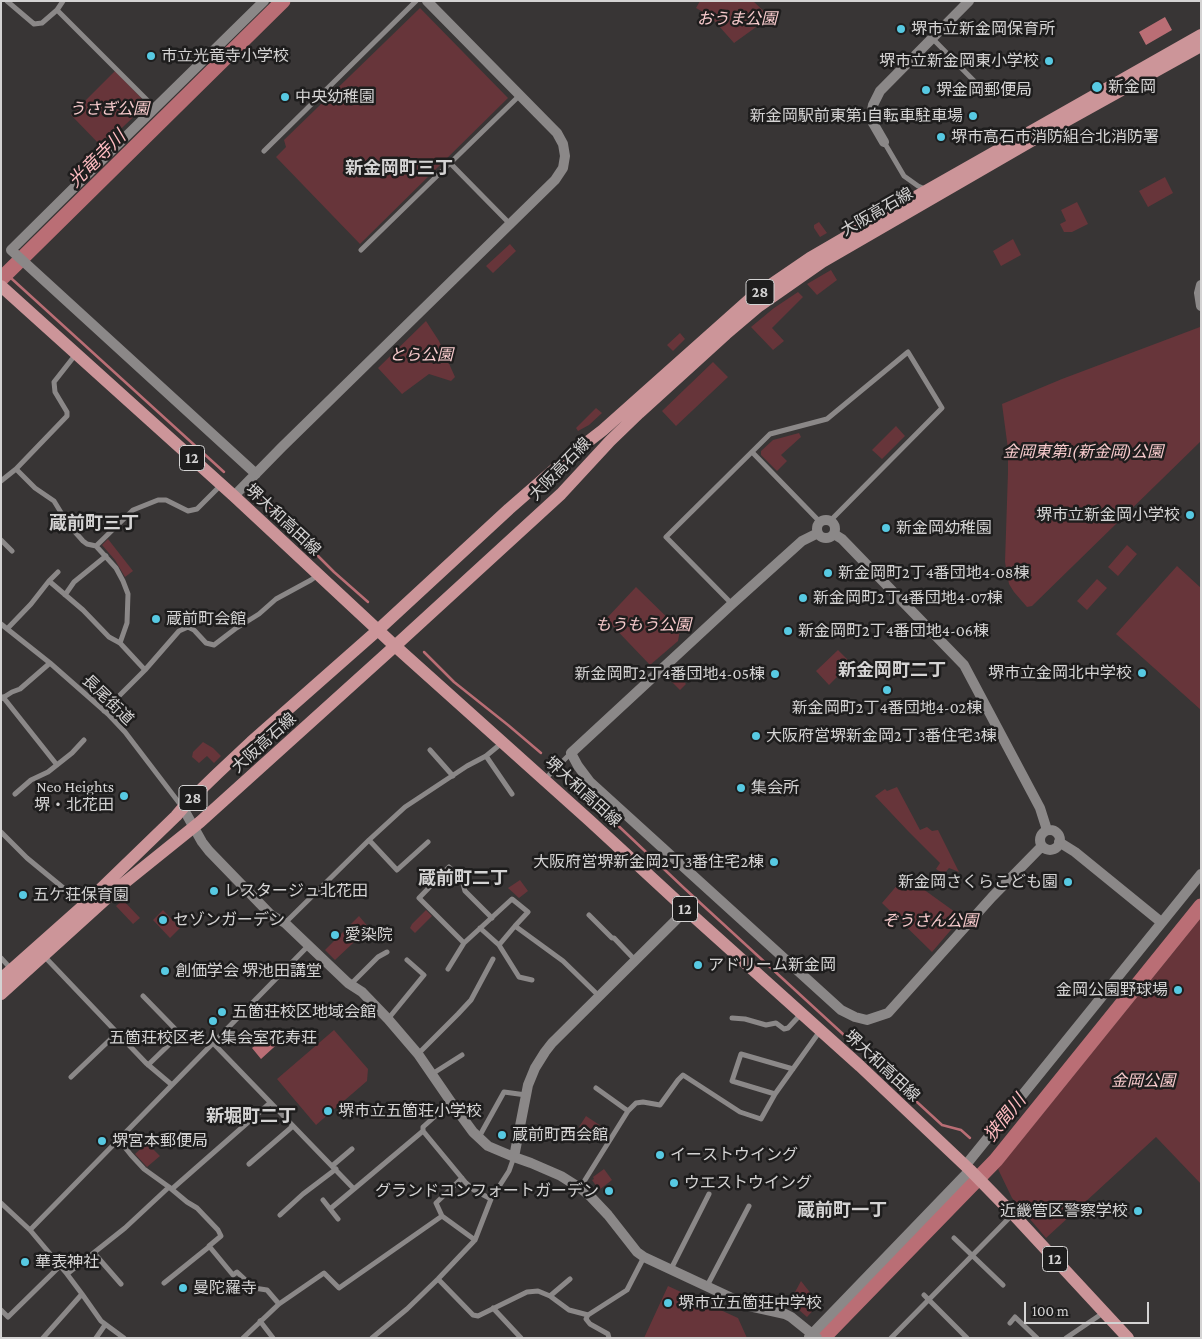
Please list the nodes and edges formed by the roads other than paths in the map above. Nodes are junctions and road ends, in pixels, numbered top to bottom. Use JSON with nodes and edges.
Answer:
{"nodes":[{"id":1,"x":7,"y":1,"type":"edge"},
{"id":2,"x":62,"y":1,"type":"edge"},
{"id":3,"x":264,"y":1,"type":"edge"},
{"id":4,"x":416,"y":1,"type":"edge"},
{"id":5,"x":427,"y":1,"type":"edge"},
{"id":6,"x":969,"y":1,"type":"edge"},
{"id":7,"x":57,"y":10,"type":"junction"},
{"id":8,"x":1201,"y":36,"type":"edge"},
{"id":9,"x":932,"y":38,"type":"junction"},
{"id":10,"x":1201,"y":46,"type":"edge"},
{"id":11,"x":978,"y":85,"type":"dead end"},
{"id":12,"x":520,"y":95,"type":"junction"},
{"id":13,"x":156,"y":108,"type":"junction"},
{"id":14,"x":884,"y":142,"type":"joint"},
{"id":15,"x":264,"y":152,"type":"dead end"},
{"id":16,"x":450,"y":163,"type":"junction"},
{"id":17,"x":928,"y":190,"type":"junction"},
{"id":18,"x":510,"y":224,"type":"junction"},
{"id":19,"x":361,"y":250,"type":"dead end"},
{"id":20,"x":1201,"y":285,"type":"edge"},
{"id":21,"x":2,"y":287,"type":"edge"},
{"id":22,"x":1201,"y":306,"type":"edge"},
{"id":23,"x":76,"y":354,"type":"junction"},
{"id":24,"x":752,"y":452,"type":"junction"},
{"id":25,"x":16,"y":469,"type":"junction"},
{"id":26,"x":256,"y":474,"type":"junction"},
{"id":27,"x":1,"y":481,"type":"edge"},
{"id":28,"x":221,"y":485,"type":"junction"},
{"id":29,"x":234,"y":496,"type":"junction"},
{"id":30,"x":825,"y":521,"type":"junction"},
{"id":31,"x":818,"y":533,"type":"junction"},
{"id":32,"x":834,"y":534,"type":"junction"},
{"id":33,"x":1,"y":540,"type":"edge"},
{"id":34,"x":96,"y":546,"type":"junction"},
{"id":35,"x":12,"y":550,"type":"dead end"},
{"id":36,"x":106,"y":556,"type":"junction"},
{"id":37,"x":58,"y":572,"type":"dead end"},
{"id":38,"x":318,"y":574,"type":"junction"},
{"id":39,"x":49,"y":581,"type":"junction"},
{"id":40,"x":64,"y":595,"type":"junction"},
{"id":41,"x":732,"y":604,"type":"junction"},
{"id":42,"x":1,"y":624,"type":"edge"},
{"id":43,"x":7,"y":629,"type":"junction"},
{"id":44,"x":378,"y":630,"type":"junction"},
{"id":45,"x":120,"y":644,"type":"junction"},
{"id":46,"x":395,"y":646,"type":"junction"},
{"id":47,"x":50,"y":663,"type":"junction"},
{"id":48,"x":145,"y":670,"type":"junction"},
{"id":49,"x":2,"y":698,"type":"edge"},
{"id":50,"x":104,"y":711,"type":"junction"},
{"id":51,"x":84,"y":740,"type":"dead end"},
{"id":52,"x":502,"y":742,"type":"junction"},
{"id":53,"x":430,"y":750,"type":"dead end"},
{"id":54,"x":571,"y":753,"type":"junction"},
{"id":55,"x":486,"y":756,"type":"junction"},
{"id":56,"x":57,"y":764,"type":"junction"},
{"id":57,"x":452,"y":776,"type":"junction"},
{"id":58,"x":544,"y":780,"type":"junction"},
{"id":59,"x":15,"y":794,"type":"dead end"},
{"id":60,"x":512,"y":794,"type":"dead end"},
{"id":61,"x":183,"y":808,"type":"junction"},
{"id":62,"x":194,"y":827,"type":"junction"},
{"id":63,"x":1048,"y":830,"type":"junction"},
{"id":64,"x":1,"y":832,"type":"edge"},
{"id":65,"x":369,"y":840,"type":"junction"},
{"id":66,"x":428,"y":842,"type":"dead end"},
{"id":67,"x":1059,"y":842,"type":"junction"},
{"id":68,"x":1042,"y":846,"type":"junction"},
{"id":69,"x":1201,"y":874,"type":"edge"},
{"id":70,"x":83,"y":906,"type":"junction"},
{"id":71,"x":686,"y":910,"type":"junction"},
{"id":72,"x":589,"y":915,"type":"dead end"},
{"id":73,"x":492,"y":918,"type":"junction"},
{"id":74,"x":1161,"y":922,"type":"junction"},
{"id":75,"x":285,"y":923,"type":"junction"},
{"id":76,"x":515,"y":926,"type":"junction"},
{"id":77,"x":480,"y":928,"type":"junction"},
{"id":78,"x":464,"y":943,"type":"junction"},
{"id":79,"x":309,"y":945,"type":"junction"},
{"id":80,"x":499,"y":945,"type":"junction"},
{"id":81,"x":387,"y":952,"type":"dead end"},
{"id":82,"x":44,"y":956,"type":"junction"},
{"id":83,"x":1,"y":958,"type":"edge"},
{"id":84,"x":493,"y":959,"type":"dead end"},
{"id":85,"x":408,"y":960,"type":"dead end"},
{"id":86,"x":636,"y":960,"type":"junction"},
{"id":87,"x":448,"y":969,"type":"dead end"},
{"id":88,"x":16,"y":974,"type":"junction"},
{"id":89,"x":1,"y":979,"type":"edge"},
{"id":90,"x":532,"y":980,"type":"dead end"},
{"id":91,"x":350,"y":984,"type":"junction"},
{"id":92,"x":1,"y":994,"type":"edge"},
{"id":93,"x":143,"y":996,"type":"dead end"},
{"id":94,"x":599,"y":996,"type":"junction"},
{"id":95,"x":801,"y":1014,"type":"junction"},
{"id":96,"x":732,"y":1018,"type":"dead end"},
{"id":97,"x":388,"y":1019,"type":"junction"},
{"id":98,"x":821,"y":1031,"type":"junction"},
{"id":99,"x":117,"y":1033,"type":"junction"},
{"id":100,"x":213,"y":1043,"type":"junction"},
{"id":101,"x":418,"y":1054,"type":"junction"},
{"id":102,"x":462,"y":1055,"type":"dead end"},
{"id":103,"x":148,"y":1065,"type":"junction"},
{"id":104,"x":793,"y":1069,"type":"junction"},
{"id":105,"x":432,"y":1074,"type":"junction"},
{"id":106,"x":71,"y":1077,"type":"dead end"},
{"id":107,"x":172,"y":1086,"type":"junction"},
{"id":108,"x":596,"y":1088,"type":"dead end"},
{"id":109,"x":775,"y":1094,"type":"junction"},
{"id":110,"x":526,"y":1095,"type":"junction"},
{"id":111,"x":451,"y":1102,"type":"junction"},
{"id":112,"x":270,"y":1103,"type":"junction"},
{"id":113,"x":628,"y":1111,"type":"junction"},
{"id":114,"x":293,"y":1126,"type":"junction"},
{"id":115,"x":423,"y":1131,"type":"junction"},
{"id":116,"x":478,"y":1137,"type":"junction"},
{"id":117,"x":119,"y":1140,"type":"junction"},
{"id":118,"x":352,"y":1149,"type":"dead end"},
{"id":119,"x":514,"y":1157,"type":"junction"},
{"id":120,"x":249,"y":1164,"type":"dead end"},
{"id":121,"x":334,"y":1168,"type":"junction"},
{"id":122,"x":973,"y":1173,"type":"junction"},
{"id":123,"x":462,"y":1178,"type":"junction"},
{"id":124,"x":170,"y":1188,"type":"junction"},
{"id":125,"x":580,"y":1188,"type":"junction"},
{"id":126,"x":354,"y":1189,"type":"junction"},
{"id":127,"x":709,"y":1194,"type":"dead end"},
{"id":128,"x":323,"y":1200,"type":"dead end"},
{"id":129,"x":491,"y":1200,"type":"junction"},
{"id":130,"x":1,"y":1203,"type":"edge"},
{"id":131,"x":749,"y":1206,"type":"dead end"},
{"id":132,"x":330,"y":1209,"type":"junction"},
{"id":133,"x":1013,"y":1214,"type":"junction"},
{"id":134,"x":280,"y":1215,"type":"dead end"},
{"id":135,"x":442,"y":1216,"type":"junction"},
{"id":136,"x":338,"y":1219,"type":"dead end"},
{"id":137,"x":30,"y":1230,"type":"junction"},
{"id":138,"x":954,"y":1238,"type":"dead end"},
{"id":139,"x":475,"y":1240,"type":"junction"},
{"id":140,"x":211,"y":1244,"type":"junction"},
{"id":141,"x":94,"y":1254,"type":"junction"},
{"id":142,"x":972,"y":1255,"type":"junction"},
{"id":143,"x":644,"y":1257,"type":"junction"},
{"id":144,"x":60,"y":1266,"type":"junction"},
{"id":145,"x":670,"y":1270,"type":"junction"},
{"id":146,"x":67,"y":1274,"type":"junction"},
{"id":147,"x":438,"y":1279,"type":"junction"},
{"id":148,"x":570,"y":1279,"type":"dead end"},
{"id":149,"x":164,"y":1283,"type":"dead end"},
{"id":150,"x":121,"y":1284,"type":"dead end"},
{"id":151,"x":707,"y":1286,"type":"junction"},
{"id":152,"x":1002,"y":1286,"type":"dead end"},
{"id":153,"x":82,"y":1294,"type":"junction"},
{"id":154,"x":550,"y":1296,"type":"junction"},
{"id":155,"x":926,"y":1297,"type":"junction"},
{"id":156,"x":279,"y":1304,"type":"junction"},
{"id":157,"x":493,"y":1308,"type":"junction"},
{"id":158,"x":1,"y":1310,"type":"edge"},
{"id":159,"x":1104,"y":1312,"type":"junction"},
{"id":160,"x":588,"y":1315,"type":"junction"},
{"id":161,"x":260,"y":1321,"type":"junction"},
{"id":162,"x":1010,"y":1323,"type":"dead end"},
{"id":163,"x":105,"y":1324,"type":"junction"},
{"id":164,"x":813,"y":1336,"type":"edge"},
{"id":165,"x":43,"y":1338,"type":"edge"},
{"id":166,"x":96,"y":1338,"type":"edge"},
{"id":167,"x":124,"y":1338,"type":"edge"},
{"id":168,"x":243,"y":1338,"type":"edge"},
{"id":169,"x":273,"y":1338,"type":"edge"},
{"id":170,"x":372,"y":1338,"type":"edge"},
{"id":171,"x":522,"y":1338,"type":"edge"},
{"id":172,"x":609,"y":1338,"type":"edge"},
{"id":173,"x":891,"y":1338,"type":"edge"},
{"id":174,"x":967,"y":1338,"type":"edge"},
{"id":175,"x":1037,"y":1338,"type":"edge"},
{"id":176,"x":1067,"y":1338,"type":"edge"},
{"id":177,"x":1128,"y":1338,"type":"edge"}],
"edges":[{"from":1,"to":7,"type":"street"},
{"from":2,"to":7,"type":"street"},
{"from":3,"to":13,"type":"street"},
{"from":4,"to":15,"type":"street"},
{"from":5,"to":12,"type":"street"},
{"from":6,"to":9,"type":"street"},
{"from":7,"to":13,"type":"street"},
{"from":8,"to":17,"type":"main road","name":"大阪高石線","number":"28"},
{"from":9,"to":11,"type":"street"},
{"from":9,"to":14,"type":"street"},
{"from":10,"to":46,"type":"main road","name":"大阪高石線","number":"28"},
{"from":12,"to":16,"type":"street"},
{"from":12,"to":18,"type":"street"},
{"from":13,"to":26,"type":"street"},
{"from":14,"to":17,"type":"street"},
{"from":16,"to":18,"type":"street"},
{"from":16,"to":19,"type":"street"},
{"from":17,"to":44,"type":"main road","name":"大阪高石線","number":"28"},
{"from":18,"to":26,"type":"street"},
{"from":20,"to":22,"type":"street"},
{"from":21,"to":23,"type":"main road","name":"堺大和高田線","number":"12"},
{"from":23,"to":25,"type":"street"},
{"from":23,"to":28,"type":"main road","name":"堺大和高田線","number":"12"},
{"from":24,"to":30,"type":"street"},
{"from":24,"to":30,"type":"street"},
{"from":24,"to":41,"type":"street"},
{"from":25,"to":27,"type":"street"},
{"from":25,"to":34,"type":"street"},
{"from":26,"to":29,"type":"street"},
{"from":28,"to":29,"type":"main road","name":"堺大和高田線","number":"12"},
{"from":28,"to":34,"type":"street"},
{"from":29,"to":38,"type":"main road","name":"堺大和高田線","number":"12"},
{"from":30,"to":31,"type":"street"},
{"from":30,"to":32,"type":"street"},
{"from":31,"to":32,"type":"street"},
{"from":31,"to":41,"type":"street"},
{"from":32,"to":63,"type":"street"},
{"from":33,"to":35,"type":"street"},
{"from":34,"to":36,"type":"street"},
{"from":36,"to":40,"type":"street"},
{"from":36,"to":45,"type":"street"},
{"from":37,"to":39,"type":"street"},
{"from":38,"to":44,"type":"main road","name":"堺大和高田線","number":"12"},
{"from":38,"to":48,"type":"street"},
{"from":39,"to":40,"type":"street"},
{"from":39,"to":43,"type":"street"},
{"from":40,"to":45,"type":"street"},
{"from":41,"to":54,"type":"street"},
{"from":42,"to":43,"type":"street","name":"長尾街道"},
{"from":43,"to":47,"type":"street","name":"長尾街道"},
{"from":44,"to":46,"type":"main road","name":"堺大和高田線","number":"12"},
{"from":44,"to":61,"type":"main road","name":"大阪高石線","number":"28"},
{"from":45,"to":48,"type":"street"},
{"from":46,"to":52,"type":"main road","name":"堺大和高田線","number":"12"},
{"from":46,"to":62,"type":"main road","name":"大阪高石線","number":"28"},
{"from":47,"to":49,"type":"street"},
{"from":47,"to":50,"type":"street","name":"長尾街道"},
{"from":48,"to":50,"type":"street"},
{"from":49,"to":56,"type":"street"},
{"from":50,"to":61,"type":"street","name":"長尾街道"},
{"from":51,"to":56,"type":"street"},
{"from":52,"to":55,"type":"street"},
{"from":52,"to":58,"type":"main road","name":"堺大和高田線","number":"12"},
{"from":53,"to":57,"type":"street"},
{"from":54,"to":58,"type":"street"},
{"from":54,"to":68,"type":"street"},
{"from":55,"to":57,"type":"street"},
{"from":55,"to":60,"type":"street"},
{"from":56,"to":59,"type":"street"},
{"from":57,"to":65,"type":"street"},
{"from":58,"to":71,"type":"main road","name":"堺大和高田線","number":"12"},
{"from":61,"to":62,"type":"street"},
{"from":61,"to":70,"type":"main road","name":"大阪高石線","number":"28"},
{"from":62,"to":75,"type":"street"},
{"from":62,"to":82,"type":"main road","name":"大阪高石線","number":"28"},
{"from":63,"to":67,"type":"street"},
{"from":63,"to":68,"type":"street"},
{"from":64,"to":70,"type":"street"},
{"from":65,"to":66,"type":"street"},
{"from":65,"to":75,"type":"street"},
{"from":67,"to":68,"type":"street"},
{"from":67,"to":74,"type":"street"},
{"from":69,"to":74,"type":"street"},
{"from":70,"to":88,"type":"main road","name":"大阪高石線","number":"28"},
{"from":71,"to":86,"type":"street"},
{"from":71,"to":95,"type":"main road","name":"堺大和高田線","number":"12"},
{"from":72,"to":86,"type":"street"},
{"from":73,"to":76,"type":"street"},
{"from":73,"to":77,"type":"street"},
{"from":73,"to":78,"type":"street"},
{"from":74,"to":122,"type":"street"},
{"from":75,"to":79,"type":"street"},
{"from":76,"to":80,"type":"street"},
{"from":76,"to":94,"type":"street"},
{"from":77,"to":78,"type":"street"},
{"from":77,"to":80,"type":"street"},
{"from":78,"to":87,"type":"street"},
{"from":79,"to":91,"type":"street"},
{"from":79,"to":100,"type":"street"},
{"from":80,"to":90,"type":"street"},
{"from":81,"to":91,"type":"street"},
{"from":82,"to":88,"type":"main road","name":"大阪高石線","number":"28"},
{"from":82,"to":99,"type":"street"},
{"from":83,"to":88,"type":"street"},
{"from":84,"to":101,"type":"street"},
{"from":85,"to":97,"type":"street"},
{"from":86,"to":94,"type":"street"},
{"from":88,"to":89,"type":"main road","name":"大阪高石線","number":"28"},
{"from":88,"to":92,"type":"main road","name":"大阪高石線","number":"28"},
{"from":91,"to":97,"type":"street"},
{"from":93,"to":103,"type":"street"},
{"from":94,"to":110,"type":"street"},
{"from":95,"to":96,"type":"street"},
{"from":95,"to":98,"type":"main road","name":"堺大和高田線","number":"12"},
{"from":97,"to":101,"type":"street"},
{"from":98,"to":104,"type":"street"},
{"from":98,"to":122,"type":"main road","name":"堺大和高田線","number":"12"},
{"from":99,"to":103,"type":"street"},
{"from":99,"to":106,"type":"street"},
{"from":100,"to":107,"type":"street"},
{"from":100,"to":112,"type":"street"},
{"from":101,"to":105,"type":"street"},
{"from":102,"to":105,"type":"street"},
{"from":103,"to":107,"type":"street"},
{"from":104,"to":109,"type":"street"},
{"from":104,"to":109,"type":"street"},
{"from":105,"to":111,"type":"street"},
{"from":107,"to":117,"type":"street"},
{"from":108,"to":113,"type":"street"},
{"from":109,"to":113,"type":"street"},
{"from":110,"to":116,"type":"street"},
{"from":110,"to":119,"type":"street"},
{"from":111,"to":115,"type":"street"},
{"from":111,"to":116,"type":"street"},
{"from":112,"to":114,"type":"street"},
{"from":112,"to":124,"type":"street"},
{"from":113,"to":125,"type":"street"},
{"from":114,"to":120,"type":"street"},
{"from":114,"to":121,"type":"street"},
{"from":115,"to":123,"type":"street"},
{"from":115,"to":126,"type":"street"},
{"from":116,"to":119,"type":"street"},
{"from":117,"to":124,"type":"street"},
{"from":117,"to":137,"type":"street"},
{"from":118,"to":121,"type":"street"},
{"from":119,"to":125,"type":"street"},
{"from":119,"to":129,"type":"street"},
{"from":121,"to":126,"type":"street"},
{"from":121,"to":134,"type":"street"},
{"from":122,"to":133,"type":"main road","name":"堺大和高田線","number":"12"},
{"from":122,"to":164,"type":"street"},
{"from":123,"to":129,"type":"street"},
{"from":123,"to":135,"type":"street"},
{"from":124,"to":140,"type":"street"},
{"from":124,"to":141,"type":"street"},
{"from":125,"to":143,"type":"street"},
{"from":126,"to":132,"type":"street"},
{"from":127,"to":145,"type":"street"},
{"from":128,"to":132,"type":"street"},
{"from":129,"to":139,"type":"street"},
{"from":130,"to":137,"type":"street"},
{"from":131,"to":151,"type":"street"},
{"from":132,"to":136,"type":"street"},
{"from":133,"to":142,"type":"street"},
{"from":133,"to":159,"type":"main road","name":"堺大和高田線","number":"12"},
{"from":135,"to":139,"type":"street"},
{"from":135,"to":156,"type":"street"},
{"from":137,"to":144,"type":"street"},
{"from":138,"to":142,"type":"street"},
{"from":139,"to":147,"type":"street"},
{"from":140,"to":149,"type":"street"},
{"from":140,"to":156,"type":"street"},
{"from":141,"to":146,"type":"street"},
{"from":141,"to":150,"type":"street"},
{"from":142,"to":152,"type":"street"},
{"from":142,"to":155,"type":"street"},
{"from":143,"to":145,"type":"street"},
{"from":143,"to":160,"type":"street"},
{"from":144,"to":146,"type":"street"},
{"from":144,"to":158,"type":"street"},
{"from":145,"to":151,"type":"street"},
{"from":146,"to":153,"type":"street"},
{"from":147,"to":157,"type":"street"},
{"from":147,"to":170,"type":"street"},
{"from":148,"to":154,"type":"street"},
{"from":151,"to":164,"type":"street"},
{"from":153,"to":163,"type":"street"},
{"from":153,"to":165,"type":"street"},
{"from":154,"to":157,"type":"street"},
{"from":154,"to":160,"type":"street"},
{"from":155,"to":173,"type":"street"},
{"from":155,"to":174,"type":"street"},
{"from":156,"to":161,"type":"street"},
{"from":157,"to":171,"type":"street"},
{"from":159,"to":176,"type":"street"},
{"from":159,"to":177,"type":"main road","name":"堺大和高田線","number":"12"},
{"from":160,"to":172,"type":"street"},
{"from":161,"to":168,"type":"street"},
{"from":161,"to":169,"type":"street"},
{"from":162,"to":175,"type":"street"},
{"from":163,"to":166,"type":"street"},
{"from":163,"to":167,"type":"street"}]}
